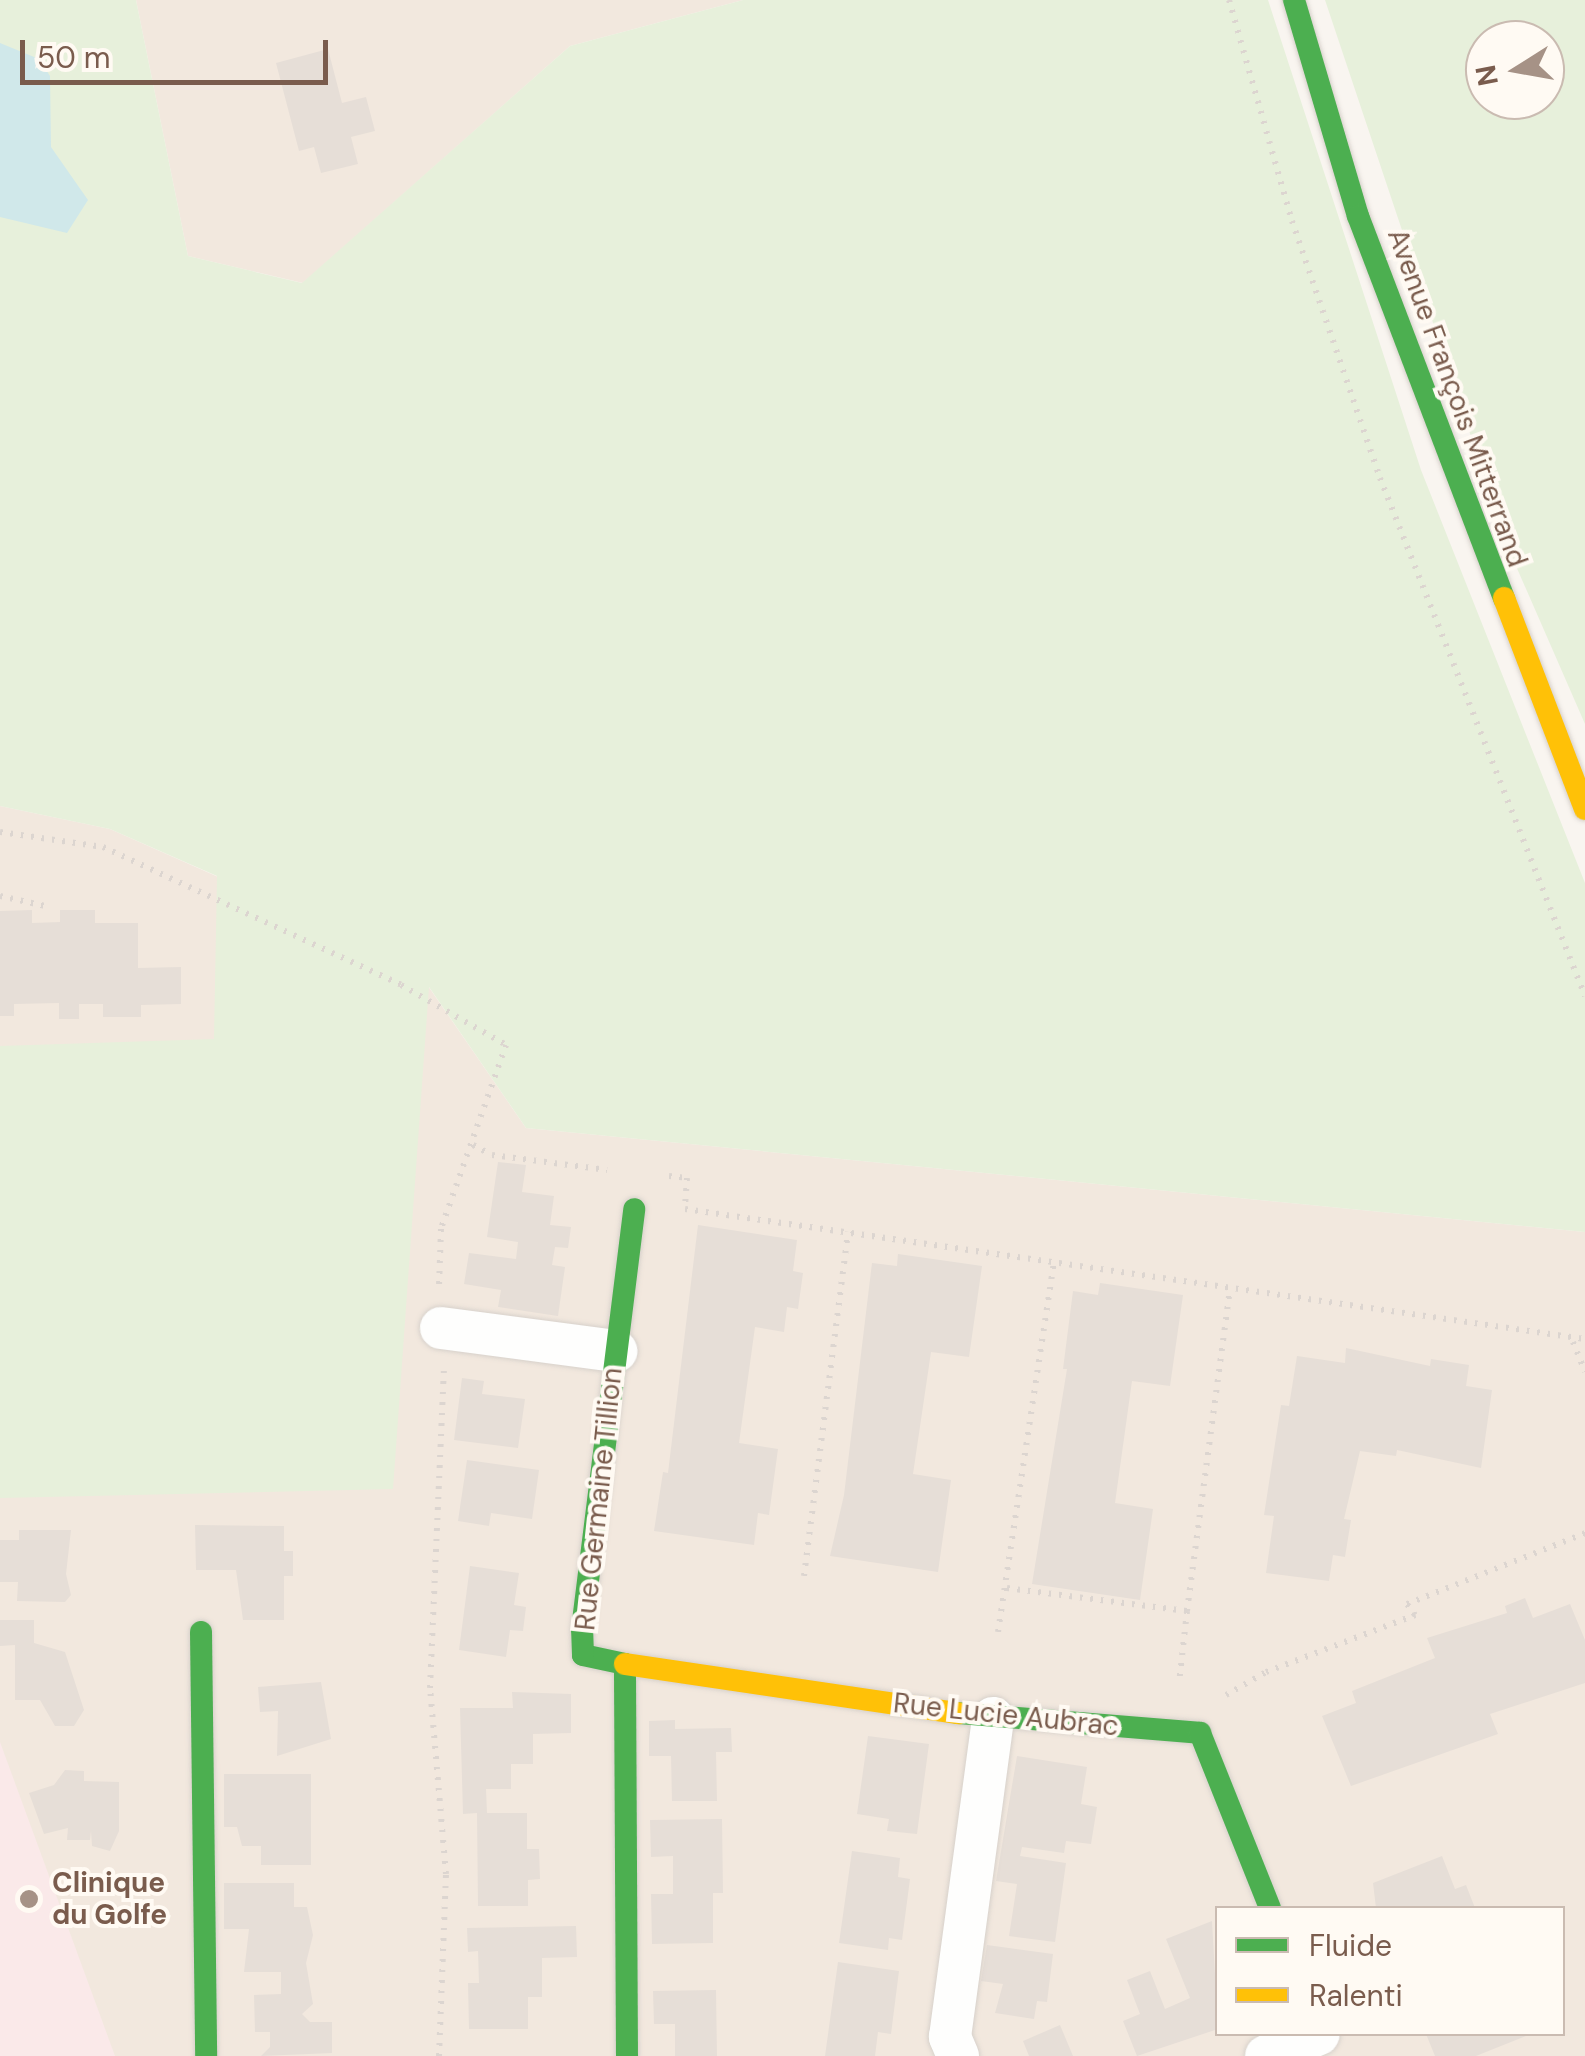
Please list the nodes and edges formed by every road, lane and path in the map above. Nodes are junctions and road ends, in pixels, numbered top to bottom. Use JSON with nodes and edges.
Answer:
{"nodes":[{"id":1,"x":1229,"y":0,"type":"edge"},
{"id":2,"x":1294,"y":0,"type":"edge"},
{"id":3,"x":1585,"y":809,"type":"edge"},
{"id":4,"x":0,"y":832,"type":"edge"},
{"id":5,"x":0,"y":896,"type":"edge"},
{"id":6,"x":50,"y":908,"type":"dead end"},
{"id":7,"x":1585,"y":996,"type":"edge"},
{"id":8,"x":473,"y":1146,"type":"junction"},
{"id":9,"x":617,"y":1172,"type":"dead end"},
{"id":10,"x":652,"y":1175,"type":"dead end"},
{"id":11,"x":634,"y":1209,"type":"dead end"},
{"id":12,"x":848,"y":1232,"type":"junction"},
{"id":13,"x":1054,"y":1262,"type":"junction"},
{"id":14,"x":1230,"y":1289,"type":"junction"},
{"id":15,"x":441,"y":1328,"type":"junction"},
{"id":16,"x":1585,"y":1339,"type":"edge"},
{"id":17,"x":1573,"y":1342,"type":"junction"},
{"id":18,"x":616,"y":1351,"type":"junction"},
{"id":19,"x":1585,"y":1372,"type":"edge"},
{"id":20,"x":1585,"y":1533,"type":"edge"},
{"id":21,"x":804,"y":1576,"type":"dead end"},
{"id":22,"x":1186,"y":1611,"type":"dead end"},
{"id":23,"x":201,"y":1632,"type":"dead end"},
{"id":24,"x":998,"y":1632,"type":"dead end"},
{"id":25,"x":625,"y":1664,"type":"junction"},
{"id":26,"x":1216,"y":1701,"type":"dead end"},
{"id":27,"x":994,"y":1718,"type":"junction"},
{"id":28,"x":1269,"y":1906,"type":"edge"},
{"id":29,"x":1315,"y":2036,"type":"edge"},
{"id":30,"x":206,"y":2056,"type":"edge"},
{"id":31,"x":439,"y":2056,"type":"edge"},
{"id":32,"x":628,"y":2056,"type":"edge"},
{"id":33,"x":958,"y":2056,"type":"edge"},
{"id":34,"x":1266,"y":2056,"type":"edge"}],
"edges":[{"from":1,"to":7,"type":"path"},
{"from":2,"to":3,"type":"street","name":"Avenue François Mitterrand"},
{"from":4,"to":8,"type":"path"},
{"from":5,"to":6,"type":"path"},
{"from":8,"to":9,"type":"path"},
{"from":8,"to":15,"type":"path"},
{"from":10,"to":12,"type":"path"},
{"from":11,"to":18,"type":"street","name":"Rue Germaine Tillion"},
{"from":12,"to":13,"type":"path"},
{"from":12,"to":21,"type":"path"},
{"from":13,"to":14,"type":"path"},
{"from":13,"to":24,"type":"path"},
{"from":14,"to":17,"type":"path"},
{"from":14,"to":22,"type":"path"},
{"from":15,"to":18,"type":"street"},
{"from":15,"to":31,"type":"path"},
{"from":16,"to":17,"type":"path"},
{"from":17,"to":19,"type":"path"},
{"from":18,"to":25,"type":"street","name":"Rue Germaine Tillion"},
{"from":20,"to":26,"type":"path"},
{"from":23,"to":30,"type":"street"},
{"from":25,"to":27,"type":"street","name":"Rue Lucie Aubrac"},
{"from":25,"to":32,"type":"street","name":"Rue Germaine Tillion"},
{"from":27,"to":28,"type":"street","name":"Rue Lucie Aubrac"},
{"from":27,"to":33,"type":"street"},
{"from":29,"to":34,"type":"street"}]}
